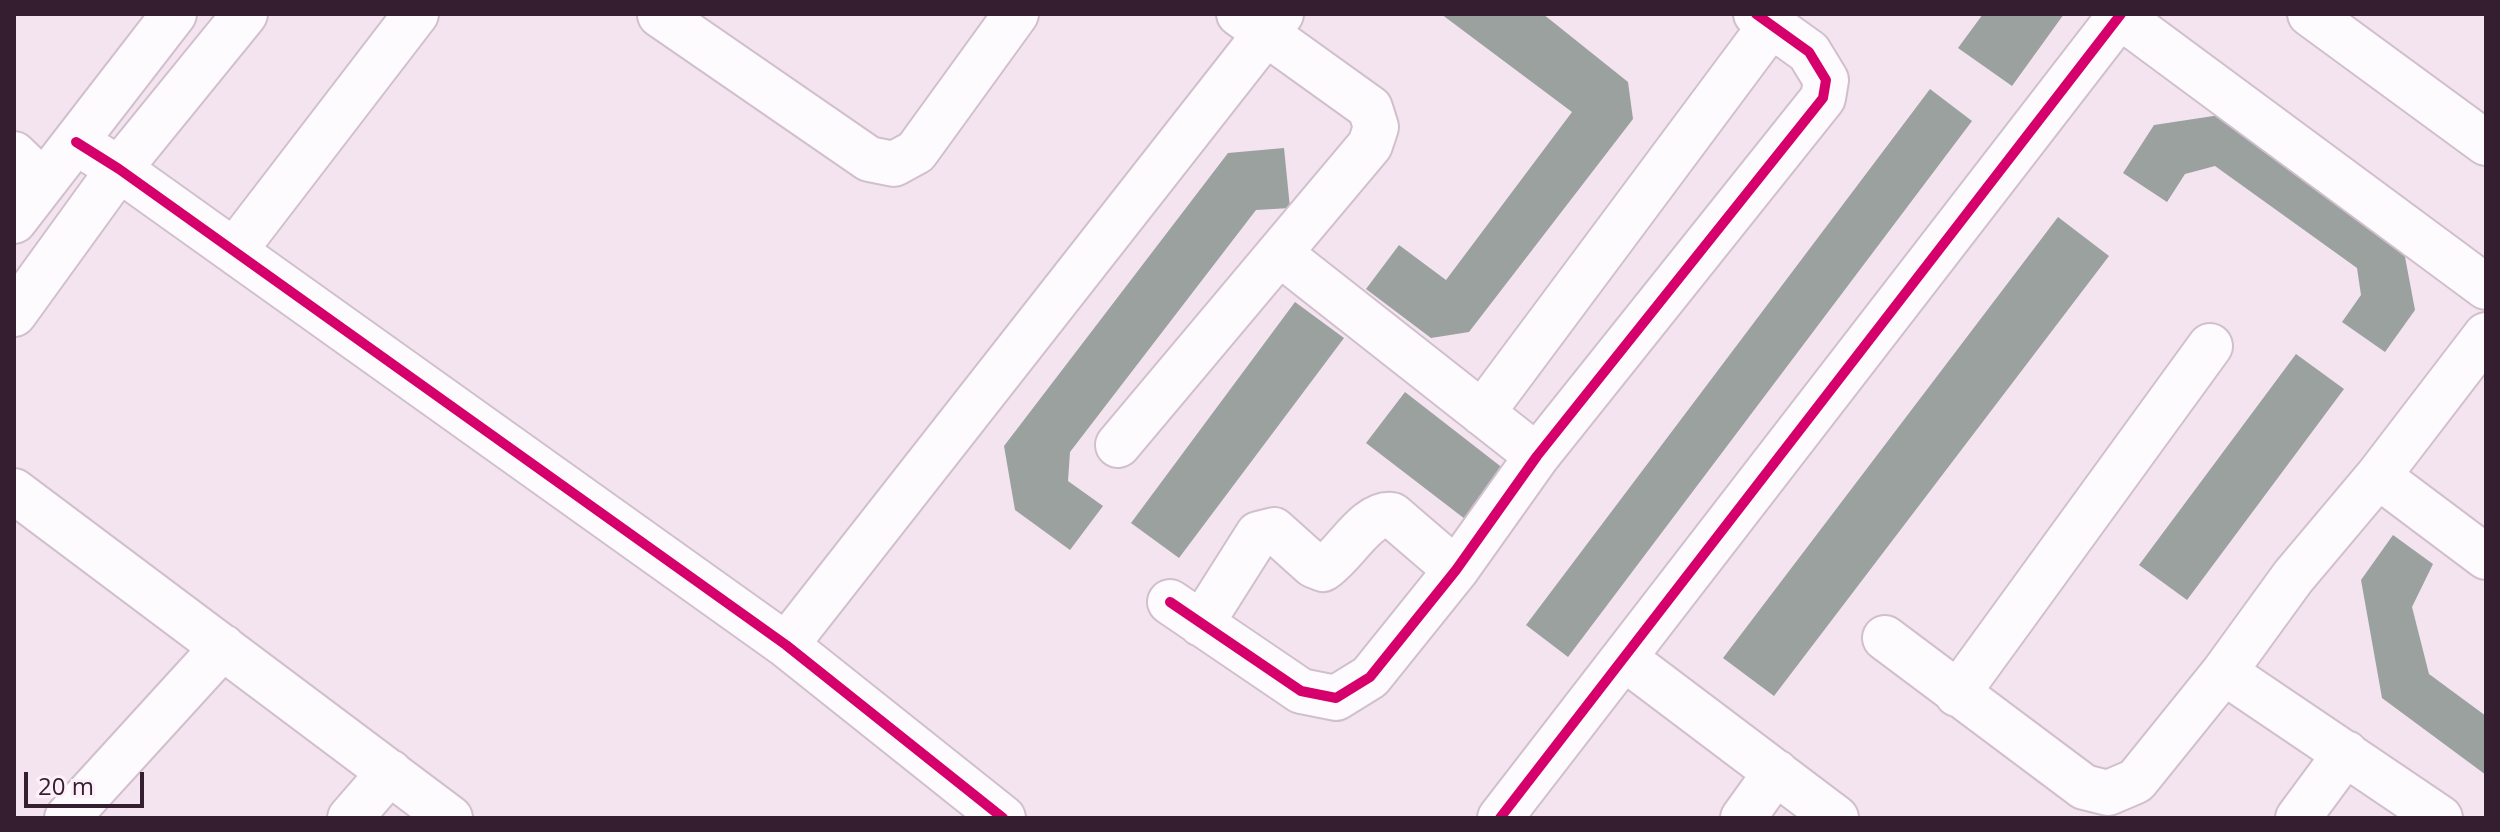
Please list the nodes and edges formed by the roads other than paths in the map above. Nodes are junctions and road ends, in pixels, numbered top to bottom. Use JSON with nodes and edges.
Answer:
{"nodes":[{"id":1,"x":174,"y":14,"type":"edge"},
{"id":2,"x":245,"y":14,"type":"edge"},
{"id":3,"x":416,"y":14,"type":"edge"},
{"id":4,"x":2310,"y":14,"type":"edge"},
{"id":5,"x":660,"y":15,"type":"edge"},
{"id":6,"x":2120,"y":15,"type":"edge"},
{"id":7,"x":1010,"y":16,"type":"edge"},
{"id":8,"x":1764,"y":19,"type":"edge"},
{"id":9,"x":1262,"y":21,"type":"edge"},
{"id":10,"x":76,"y":142,"type":"junction"},
{"id":11,"x":2486,"y":143,"type":"edge"},
{"id":12,"x":28,"y":168,"type":"edge"},
{"id":13,"x":119,"y":169,"type":"junction"},
{"id":14,"x":14,"y":221,"type":"edge"},
{"id":15,"x":234,"y":251,"type":"junction"},
{"id":16,"x":1279,"y":253,"type":"junction"},
{"id":17,"x":2486,"y":287,"type":"edge"},
{"id":18,"x":14,"y":314,"type":"edge"},
{"id":19,"x":2486,"y":335,"type":"edge"},
{"id":20,"x":2210,"y":346,"type":"dead end"},
{"id":21,"x":1482,"y":413,"type":"junction"},
{"id":22,"x":1118,"y":445,"type":"dead end"},
{"id":23,"x":1537,"y":456,"type":"junction"},
{"id":24,"x":2378,"y":476,"type":"junction"},
{"id":25,"x":14,"y":491,"type":"edge"},
{"id":26,"x":2486,"y":557,"type":"edge"},
{"id":27,"x":1456,"y":570,"type":"junction"},
{"id":28,"x":1885,"y":638,"type":"dead end"},
{"id":29,"x":786,"y":645,"type":"junction"},
{"id":30,"x":223,"y":647,"type":"junction"},
{"id":31,"x":1624,"y":658,"type":"junction"},
{"id":32,"x":2224,"y":672,"type":"junction"},
{"id":33,"x":1957,"y":694,"type":"junction"},
{"id":34,"x":2346,"y":753,"type":"junction"},
{"id":35,"x":390,"y":772,"type":"junction"},
{"id":36,"x":1776,"y":772,"type":"junction"},
{"id":37,"x":67,"y":818,"type":"edge"},
{"id":38,"x":350,"y":818,"type":"edge"},
{"id":39,"x":450,"y":818,"type":"edge"},
{"id":40,"x":1003,"y":818,"type":"edge"},
{"id":41,"x":1500,"y":818,"type":"edge"},
{"id":42,"x":1743,"y":818,"type":"edge"},
{"id":43,"x":1836,"y":818,"type":"edge"},
{"id":44,"x":2298,"y":818,"type":"edge"},
{"id":45,"x":2440,"y":818,"type":"edge"}],
"edges":[{"from":1,"to":10,"type":"street"},
{"from":2,"to":13,"type":"street"},
{"from":3,"to":15,"type":"street"},
{"from":4,"to":11,"type":"street"},
{"from":5,"to":7,"type":"street"},
{"from":6,"to":17,"type":"street"},
{"from":6,"to":31,"type":"street"},
{"from":8,"to":21,"type":"street"},
{"from":8,"to":23,"type":"street"},
{"from":9,"to":16,"type":"street"},
{"from":9,"to":29,"type":"street"},
{"from":10,"to":12,"type":"street"},
{"from":10,"to":13,"type":"street"},
{"from":12,"to":14,"type":"street"},
{"from":13,"to":15,"type":"street"},
{"from":13,"to":18,"type":"street"},
{"from":15,"to":29,"type":"street"},
{"from":16,"to":21,"type":"street"},
{"from":16,"to":22,"type":"street"},
{"from":19,"to":24,"type":"street"},
{"from":20,"to":33,"type":"street"},
{"from":21,"to":23,"type":"street"},
{"from":23,"to":27,"type":"street"},
{"from":24,"to":26,"type":"street"},
{"from":24,"to":32,"type":"street"},
{"from":25,"to":30,"type":"street"},
{"from":27,"to":27,"type":"street"},
{"from":28,"to":33,"type":"street"},
{"from":29,"to":40,"type":"street"},
{"from":30,"to":35,"type":"street"},
{"from":30,"to":37,"type":"street"},
{"from":31,"to":36,"type":"street"},
{"from":31,"to":41,"type":"street"},
{"from":32,"to":33,"type":"street"},
{"from":32,"to":34,"type":"street"},
{"from":34,"to":44,"type":"street"},
{"from":34,"to":45,"type":"street"},
{"from":35,"to":38,"type":"street"},
{"from":35,"to":39,"type":"street"},
{"from":36,"to":42,"type":"street"},
{"from":36,"to":43,"type":"street"}]}
